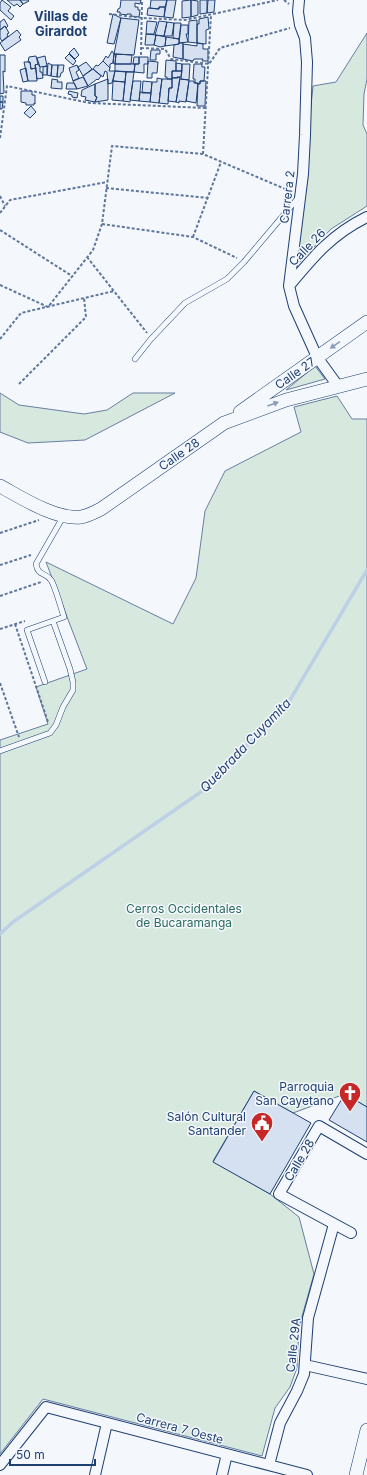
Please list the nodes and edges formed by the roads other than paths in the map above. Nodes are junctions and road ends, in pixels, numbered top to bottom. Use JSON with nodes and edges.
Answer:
{"nodes":[{"id":1,"x":299,"y":0,"type":"edge"},
{"id":2,"x":300,"y":196,"type":"junction"},
{"id":3,"x":367,"y":218,"type":"edge"},
{"id":4,"x":289,"y":286,"type":"junction"},
{"id":5,"x":367,"y":322,"type":"edge"},
{"id":6,"x":317,"y":357,"type":"junction"},
{"id":7,"x":135,"y":359,"type":"dead end"},
{"id":8,"x":367,"y":379,"type":"edge"},
{"id":9,"x":338,"y":386,"type":"junction"},
{"id":10,"x":224,"y":423,"type":"junction"},
{"id":11,"x":0,"y":486,"type":"edge"},
{"id":12,"x":61,"y":515,"type":"junction"},
{"id":13,"x":53,"y":621,"type":"junction"},
{"id":14,"x":45,"y":682,"type":"dead end"},
{"id":15,"x":0,"y":752,"type":"edge"},
{"id":16,"x":367,"y":1154,"type":"edge"},
{"id":17,"x":334,"y":1224,"type":"junction"},
{"id":18,"x":351,"y":1233,"type":"dead end"},
{"id":19,"x":305,"y":1365,"type":"junction"},
{"id":20,"x":367,"y":1379,"type":"edge"},
{"id":21,"x":107,"y":1423,"type":"junction"},
{"id":22,"x":367,"y":1430,"type":"edge"},
{"id":23,"x":227,"y":1454,"type":"junction"},
{"id":24,"x":0,"y":1465,"type":"edge"},
{"id":25,"x":269,"y":1465,"type":"junction"},
{"id":26,"x":95,"y":1475,"type":"edge"},
{"id":27,"x":222,"y":1475,"type":"edge"},
{"id":28,"x":307,"y":1475,"type":"edge"},
{"id":29,"x":356,"y":1475,"type":"edge"}],
"edges":[{"from":1,"to":2,"type":"street","name":"Carrera 2"},
{"from":2,"to":4,"type":"street","name":"Carrera 2"},
{"from":2,"to":7,"type":"lane"},
{"from":3,"to":4,"type":"street","name":"Calle 26"},
{"from":4,"to":6,"type":"street","name":"Carrera 2"},
{"from":5,"to":6,"type":"street","name":"Calle 27","one_way":true},
{"from":6,"to":9,"type":"street","name":"Carrera 2"},
{"from":6,"to":10,"type":"street","name":"Calle 27"},
{"from":8,"to":9,"type":"street","name":"Calle 28"},
{"from":10,"to":9,"type":"street","name":"Calle 28","one_way":true},
{"from":10,"to":12,"type":"street","name":"Calle 28"},
{"from":11,"to":12,"type":"street","name":"Calle 28"},
{"from":12,"to":13,"type":"lane"},
{"from":13,"to":14,"type":"lane"},
{"from":13,"to":15,"type":"lane"},
{"from":16,"to":17,"type":"street","name":"Calle 28"},
{"from":17,"to":18,"type":"street"},
{"from":17,"to":19,"type":"street","name":"Calle 29A"},
{"from":19,"to":20,"type":"street"},
{"from":19,"to":25,"type":"street","name":"Calle 29A"},
{"from":21,"to":23,"type":"street","name":"Carrera 7 Oeste"},
{"from":21,"to":24,"type":"street","name":"Carrera 7 Oeste"},
{"from":21,"to":26,"type":"street"},
{"from":22,"to":29,"type":"street"},
{"from":23,"to":25,"type":"street","name":"Carrera 7 Oeste"},
{"from":23,"to":27,"type":"street"},
{"from":25,"to":28,"type":"street","name":"Carrera 7 Oeste"}]}
